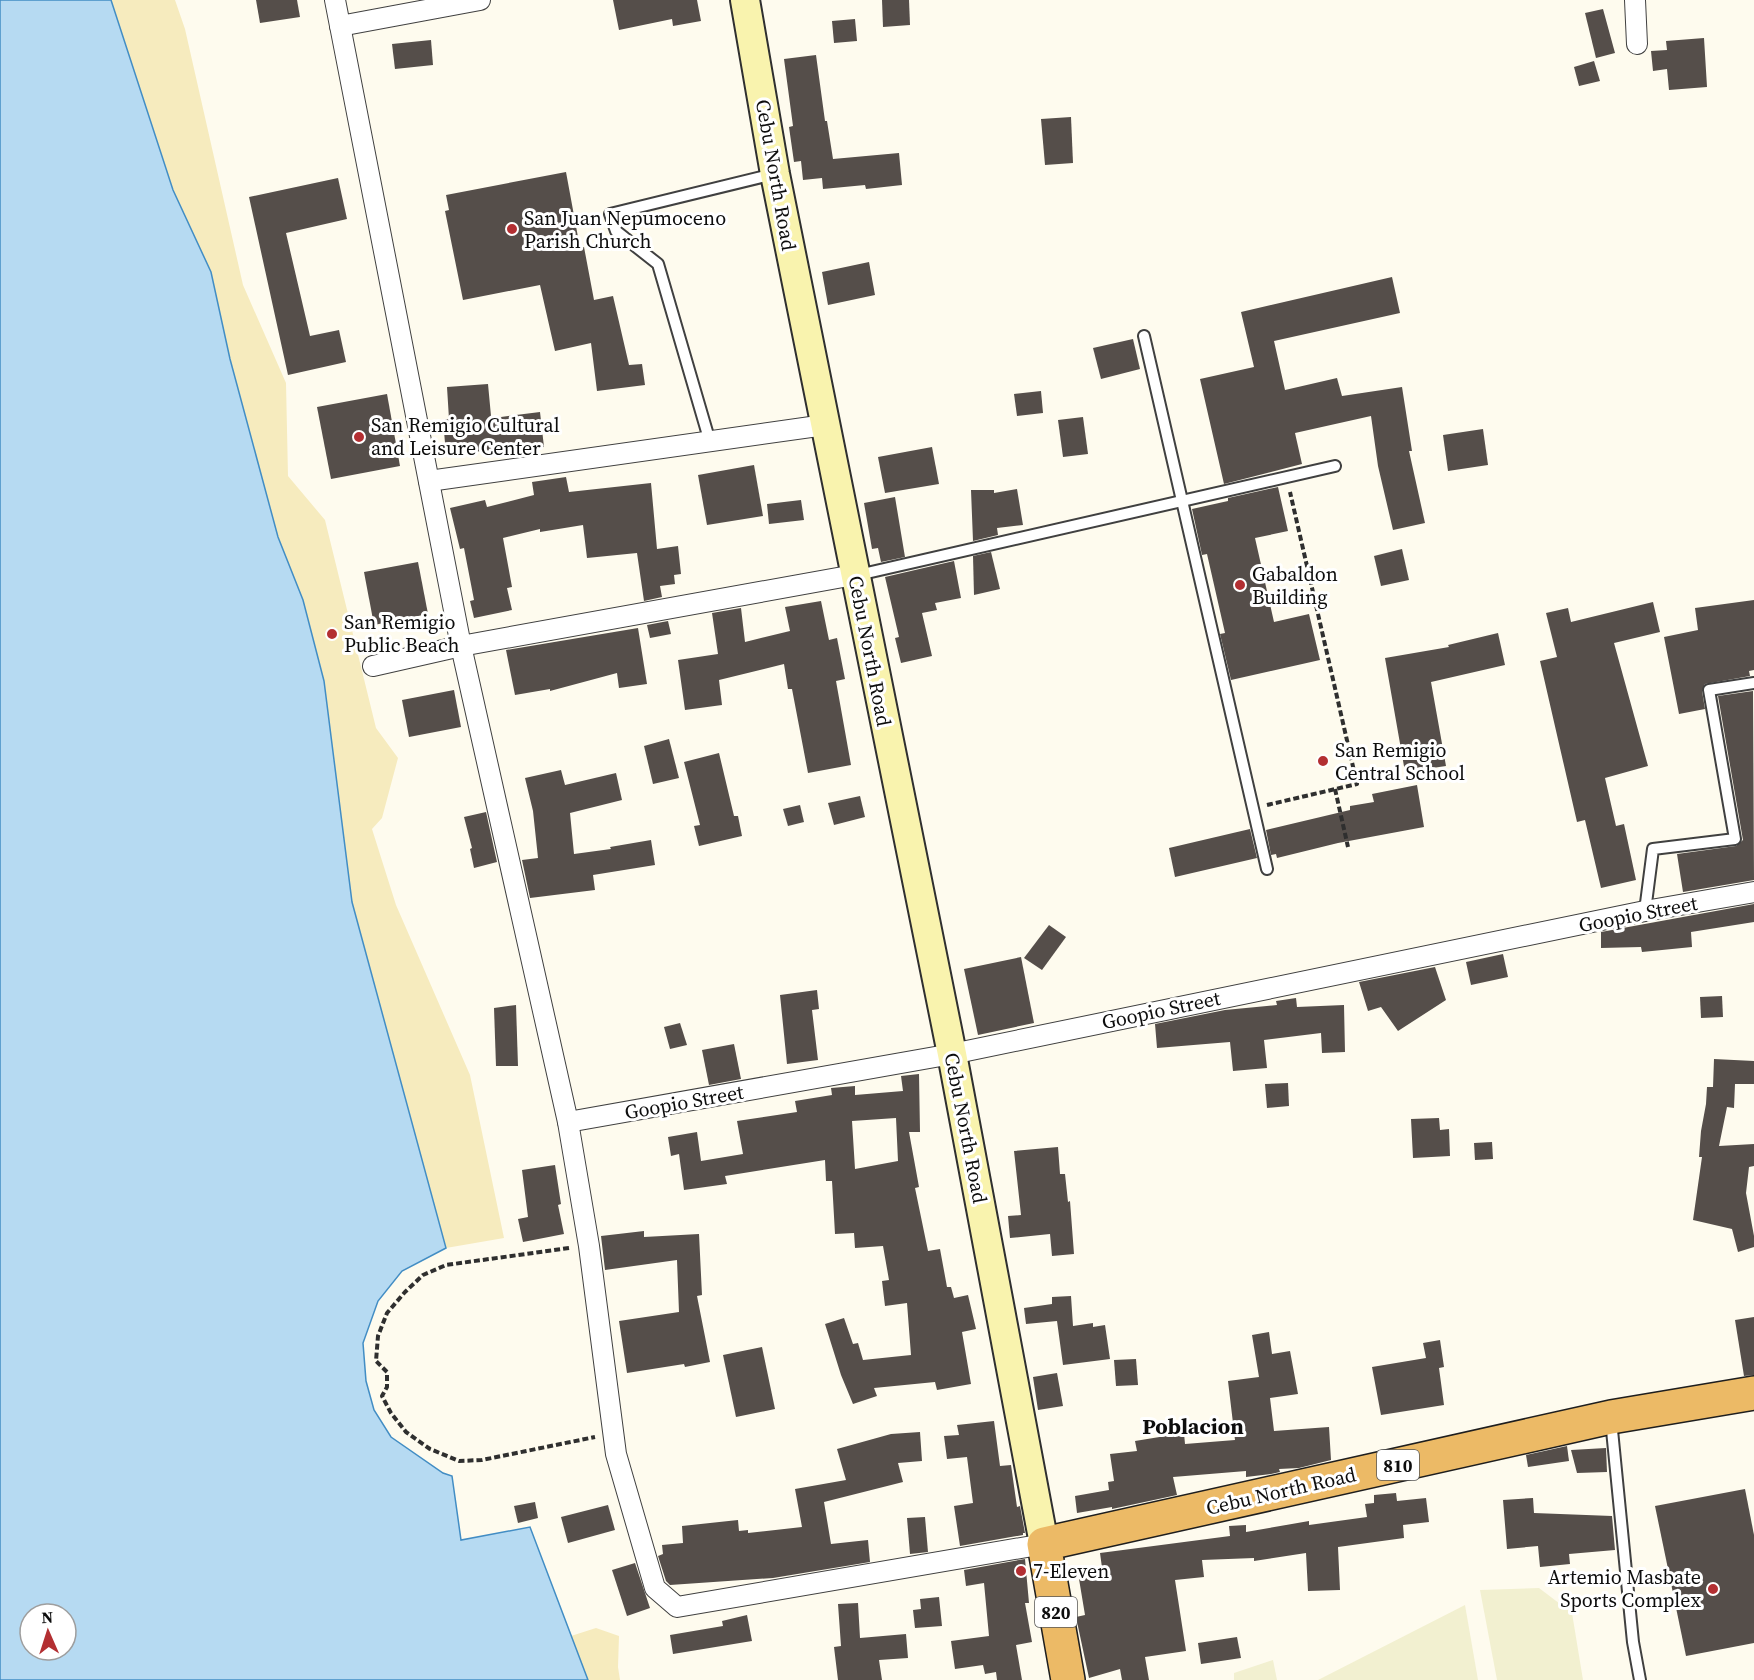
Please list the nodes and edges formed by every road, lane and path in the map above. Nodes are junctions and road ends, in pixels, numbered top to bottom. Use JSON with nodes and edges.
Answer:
{"nodes":[{"id":1,"x":335,"y":0,"type":"edge"},
{"id":2,"x":480,"y":0,"type":"edge"},
{"id":3,"x":745,"y":0,"type":"edge"},
{"id":4,"x":1635,"y":0,"type":"edge"},
{"id":5,"x":340,"y":26,"type":"junction"},
{"id":6,"x":1636,"y":44,"type":"dead end"},
{"id":7,"x":775,"y":174,"type":"junction"},
{"id":8,"x":1144,"y":336,"type":"dead end"},
{"id":9,"x":825,"y":425,"type":"junction"},
{"id":10,"x":710,"y":442,"type":"junction"},
{"id":11,"x":1335,"y":466,"type":"dead end"},
{"id":12,"x":1287,"y":477,"type":"junction"},
{"id":13,"x":429,"y":481,"type":"junction"},
{"id":14,"x":1182,"y":500,"type":"junction"},
{"id":15,"x":854,"y":575,"type":"junction"},
{"id":16,"x":461,"y":646,"type":"junction"},
{"id":17,"x":373,"y":666,"type":"dead end"},
{"id":18,"x":1754,"y":683,"type":"edge"},
{"id":19,"x":1335,"y":789,"type":"junction"},
{"id":20,"x":1253,"y":808,"type":"junction"},
{"id":21,"x":1348,"y":847,"type":"dead end"},
{"id":22,"x":1267,"y":869,"type":"dead end"},
{"id":23,"x":1754,"y":892,"type":"edge"},
{"id":24,"x":1645,"y":911,"type":"junction"},
{"id":25,"x":952,"y":1054,"type":"junction"},
{"id":26,"x":568,"y":1122,"type":"junction"},
{"id":27,"x":589,"y":1246,"type":"junction"},
{"id":28,"x":1754,"y":1393,"type":"edge"},
{"id":29,"x":1611,"y":1417,"type":"junction"},
{"id":30,"x":613,"y":1434,"type":"junction"},
{"id":31,"x":1044,"y":1544,"type":"junction"},
{"id":32,"x":1068,"y":1680,"type":"edge"},
{"id":33,"x":1640,"y":1680,"type":"edge"}],
"edges":[{"from":1,"to":5,"type":"street"},
{"from":2,"to":5,"type":"street"},
{"from":3,"to":7,"type":"main road","name":"Cebu North Road"},
{"from":4,"to":6,"type":"street"},
{"from":5,"to":13,"type":"street"},
{"from":7,"to":9,"type":"main road","name":"Cebu North Road"},
{"from":7,"to":10,"type":"lane"},
{"from":8,"to":14,"type":"lane"},
{"from":9,"to":10,"type":"street"},
{"from":9,"to":15,"type":"main road","name":"Cebu North Road"},
{"from":10,"to":13,"type":"street"},
{"from":11,"to":12,"type":"lane"},
{"from":12,"to":14,"type":"lane"},
{"from":12,"to":19,"type":"path"},
{"from":13,"to":16,"type":"street"},
{"from":14,"to":15,"type":"lane"},
{"from":14,"to":20,"type":"lane"},
{"from":15,"to":16,"type":"street"},
{"from":15,"to":25,"type":"main road","name":"Cebu North Road"},
{"from":16,"to":17,"type":"street"},
{"from":16,"to":26,"type":"street"},
{"from":18,"to":24,"type":"lane"},
{"from":19,"to":20,"type":"path"},
{"from":19,"to":21,"type":"path"},
{"from":20,"to":22,"type":"lane"},
{"from":23,"to":24,"type":"street","name":"Goopio Street"},
{"from":24,"to":25,"type":"street","name":"Goopio Street"},
{"from":25,"to":26,"type":"street","name":"Goopio Street"},
{"from":25,"to":31,"type":"main road","name":"Cebu North Road"},
{"from":26,"to":27,"type":"street"},
{"from":27,"to":30,"type":"street"},
{"from":27,"to":30,"type":"path"},
{"from":28,"to":29,"type":"highway","name":"Cebu North Road","number":"810"},
{"from":29,"to":31,"type":"highway","name":"Cebu North Road","number":"810"},
{"from":29,"to":33,"type":"lane"},
{"from":30,"to":31,"type":"street"},
{"from":31,"to":32,"type":"highway","number":"820"}]}
